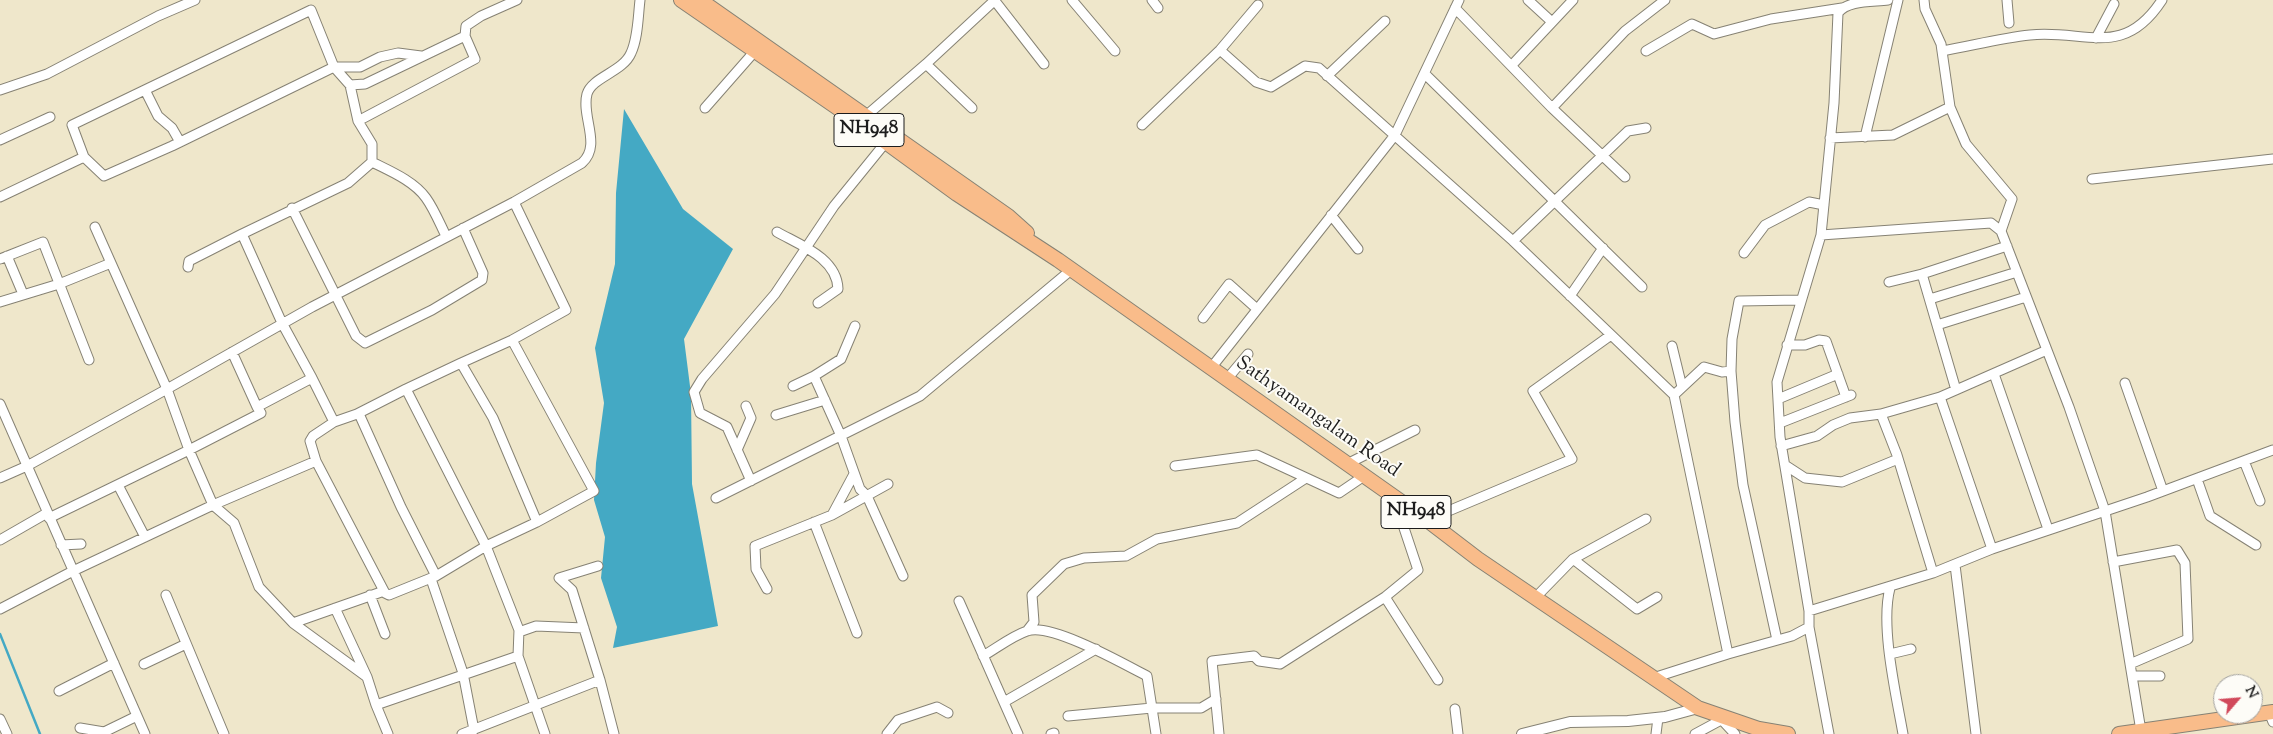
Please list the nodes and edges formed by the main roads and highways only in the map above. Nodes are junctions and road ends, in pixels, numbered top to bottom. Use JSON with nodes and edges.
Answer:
{"nodes":[{"id":1,"x":681,"y":0,"type":"edge"},
{"id":2,"x":700,"y":0,"type":"edge"},
{"id":3,"x":717,"y":18,"type":"junction"},
{"id":4,"x":1058,"y":260,"type":"junction"},
{"id":5,"x":2272,"y":716,"type":"edge"},
{"id":6,"x":2168,"y":731,"type":"edge"},
{"id":7,"x":1788,"y":734,"type":"edge"},
{"id":8,"x":2119,"y":734,"type":"edge"}],
"edges":[{"from":1,"to":3,"type":"highway","name":"Sathyamangalam Road","number":"NH948"},
{"from":2,"to":3,"type":"highway","name":"Sathyamangalam Road","number":"NH948"},
{"from":3,"to":4,"type":"highway","name":"Sathyamangalam Road","number":"NH948"},
{"from":3,"to":4,"type":"highway","name":"Sathyamangalam Road","number":"NH948"},
{"from":4,"to":7,"type":"highway","name":"Sathyamangalam Road","number":"NH948"},
{"from":5,"to":6,"type":"highway"},
{"from":6,"to":8,"type":"highway"}]}
